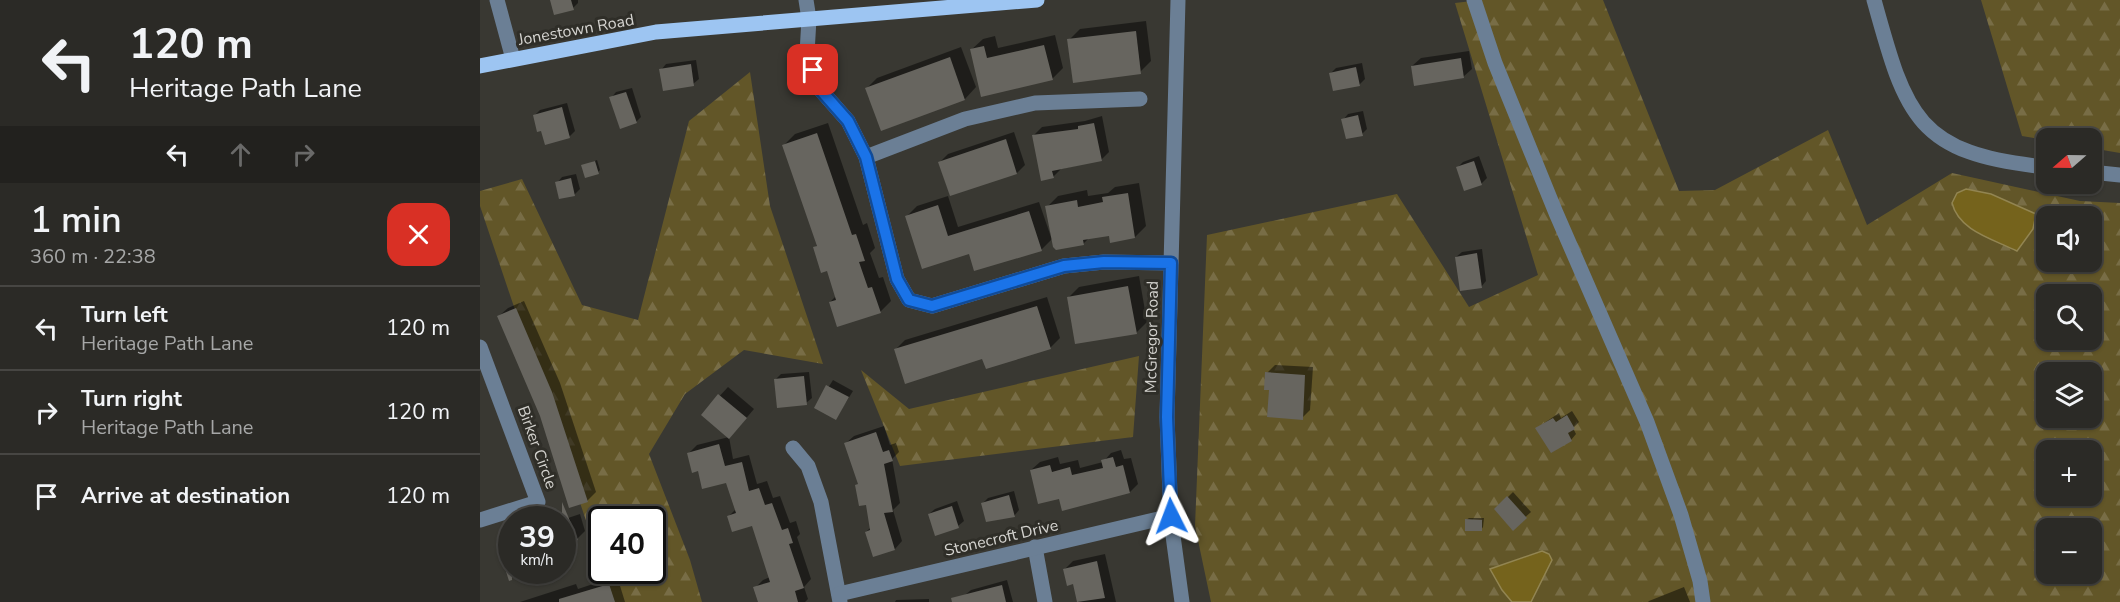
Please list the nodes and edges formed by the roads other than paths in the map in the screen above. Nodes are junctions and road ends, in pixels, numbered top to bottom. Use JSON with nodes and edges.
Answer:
{"nodes":[{"id":1,"x":497,"y":0,"type":"edge"},
{"id":2,"x":806,"y":0,"type":"edge"},
{"id":3,"x":1037,"y":0,"type":"edge"},
{"id":4,"x":1178,"y":0,"type":"edge"},
{"id":5,"x":1474,"y":0,"type":"edge"},
{"id":6,"x":1874,"y":0,"type":"edge"},
{"id":7,"x":1002,"y":1,"type":"edge"},
{"id":8,"x":809,"y":19,"type":"junction"},
{"id":9,"x":513,"y":59,"type":"junction"},
{"id":10,"x":480,"y":66,"type":"edge"},
{"id":11,"x":1140,"y":99,"type":"dead end"},
{"id":12,"x":866,"y":157,"type":"junction"},
{"id":13,"x":2036,"y":165,"type":"edge"},
{"id":14,"x":2102,"y":173,"type":"edge"},
{"id":15,"x":2120,"y":175,"type":"edge"},
{"id":16,"x":1171,"y":263,"type":"junction"},
{"id":17,"x":480,"y":347,"type":"edge"},
{"id":18,"x":793,"y":448,"type":"dead end"},
{"id":19,"x":1171,"y":516,"type":"junction"},
{"id":20,"x":480,"y":520,"type":"edge"},
{"id":21,"x":1035,"y":547,"type":"junction"},
{"id":22,"x":839,"y":598,"type":"edge"},
{"id":23,"x":1045,"y":602,"type":"edge"},
{"id":24,"x":1182,"y":602,"type":"edge"},
{"id":25,"x":1703,"y":602,"type":"edge"}],
"edges":[{"from":1,"to":9,"type":"street"},
{"from":2,"to":8,"type":"street"},
{"from":3,"to":7,"type":"main road","name":"Jonestown Road"},
{"from":4,"to":16,"type":"street","name":"McGregor Road"},
{"from":5,"to":25,"type":"street"},
{"from":6,"to":13,"type":"street"},
{"from":7,"to":8,"type":"main road","name":"Jonestown Road"},
{"from":8,"to":9,"type":"main road","name":"Jonestown Road"},
{"from":8,"to":12,"type":"street"},
{"from":9,"to":10,"type":"main road","name":"Jonestown Road"},
{"from":11,"to":12,"type":"street"},
{"from":12,"to":16,"type":"street"},
{"from":14,"to":15,"type":"street"},
{"from":16,"to":19,"type":"street","name":"McGregor Road"},
{"from":17,"to":20,"type":"street","name":"Birker Circle"},
{"from":18,"to":22,"type":"street"},
{"from":19,"to":21,"type":"street","name":"Stonecroft Drive"},
{"from":19,"to":24,"type":"street","name":"McGregor Road"},
{"from":21,"to":22,"type":"street","name":"Stonecroft Drive"},
{"from":21,"to":23,"type":"street"}]}
